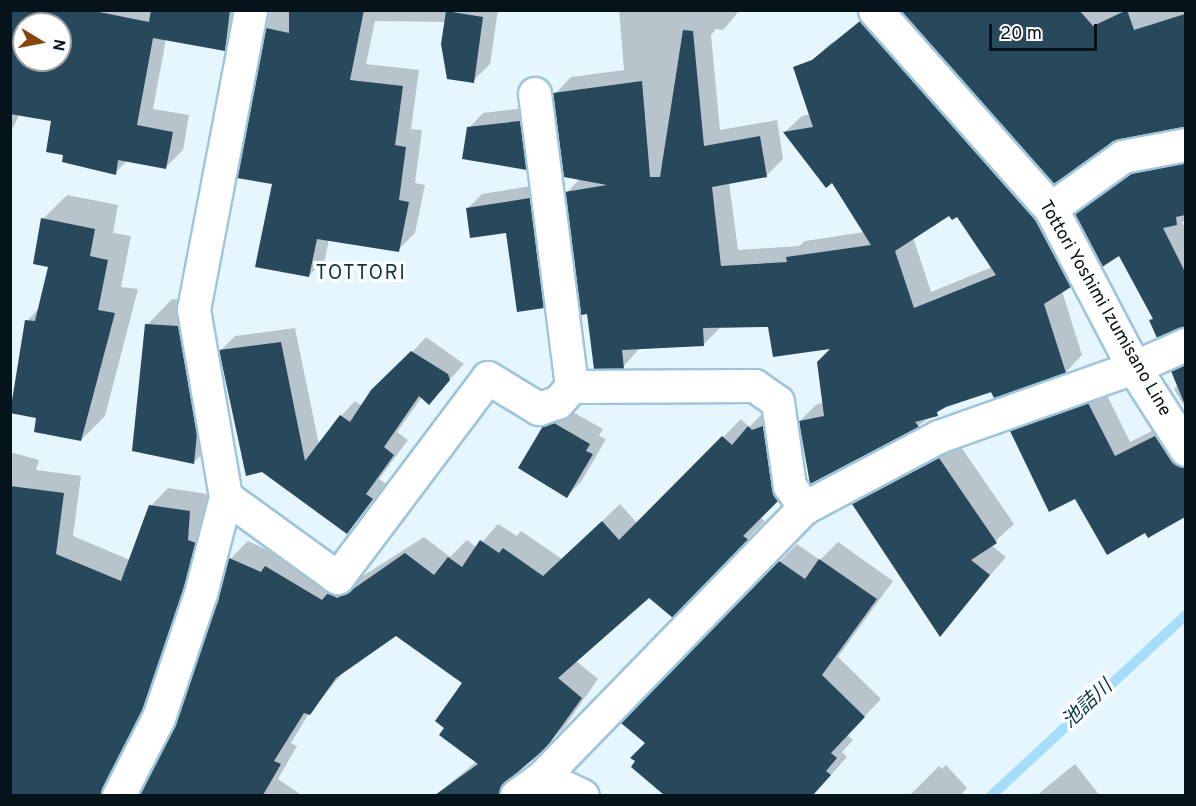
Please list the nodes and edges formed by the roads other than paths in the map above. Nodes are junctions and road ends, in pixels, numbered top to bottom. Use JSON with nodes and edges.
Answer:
{"nodes":[{"id":1,"x":251,"y":10,"type":"edge"},
{"id":2,"x":875,"y":10,"type":"edge"},
{"id":3,"x":535,"y":94,"type":"dead end"},
{"id":4,"x":1185,"y":145,"type":"edge"},
{"id":5,"x":1051,"y":209,"type":"junction"},
{"id":6,"x":1185,"y":345,"type":"edge"},
{"id":7,"x":1134,"y":368,"type":"junction"},
{"id":8,"x":572,"y":387,"type":"junction"},
{"id":9,"x":1185,"y":449,"type":"edge"},
{"id":10,"x":226,"y":497,"type":"junction"},
{"id":11,"x":805,"y":508,"type":"junction"},
{"id":12,"x":543,"y":777,"type":"junction"},
{"id":13,"x":119,"y":795,"type":"edge"},
{"id":14,"x":517,"y":795,"type":"edge"},
{"id":15,"x":583,"y":795,"type":"edge"}],
"edges":[{"from":1,"to":10,"type":"street"},
{"from":2,"to":5,"type":"main road","name":"Tottori Yoshimi Izumisano Line"},
{"from":3,"to":8,"type":"street"},
{"from":4,"to":5,"type":"street"},
{"from":5,"to":7,"type":"main road","name":"Tottori Yoshimi Izumisano Line"},
{"from":6,"to":7,"type":"street"},
{"from":7,"to":9,"type":"main road","name":"Tottori Yoshimi Izumisano Line"},
{"from":7,"to":11,"type":"street"},
{"from":8,"to":10,"type":"street"},
{"from":8,"to":11,"type":"street"},
{"from":10,"to":13,"type":"street"},
{"from":11,"to":12,"type":"street"},
{"from":12,"to":14,"type":"street"},
{"from":12,"to":15,"type":"street"}]}
